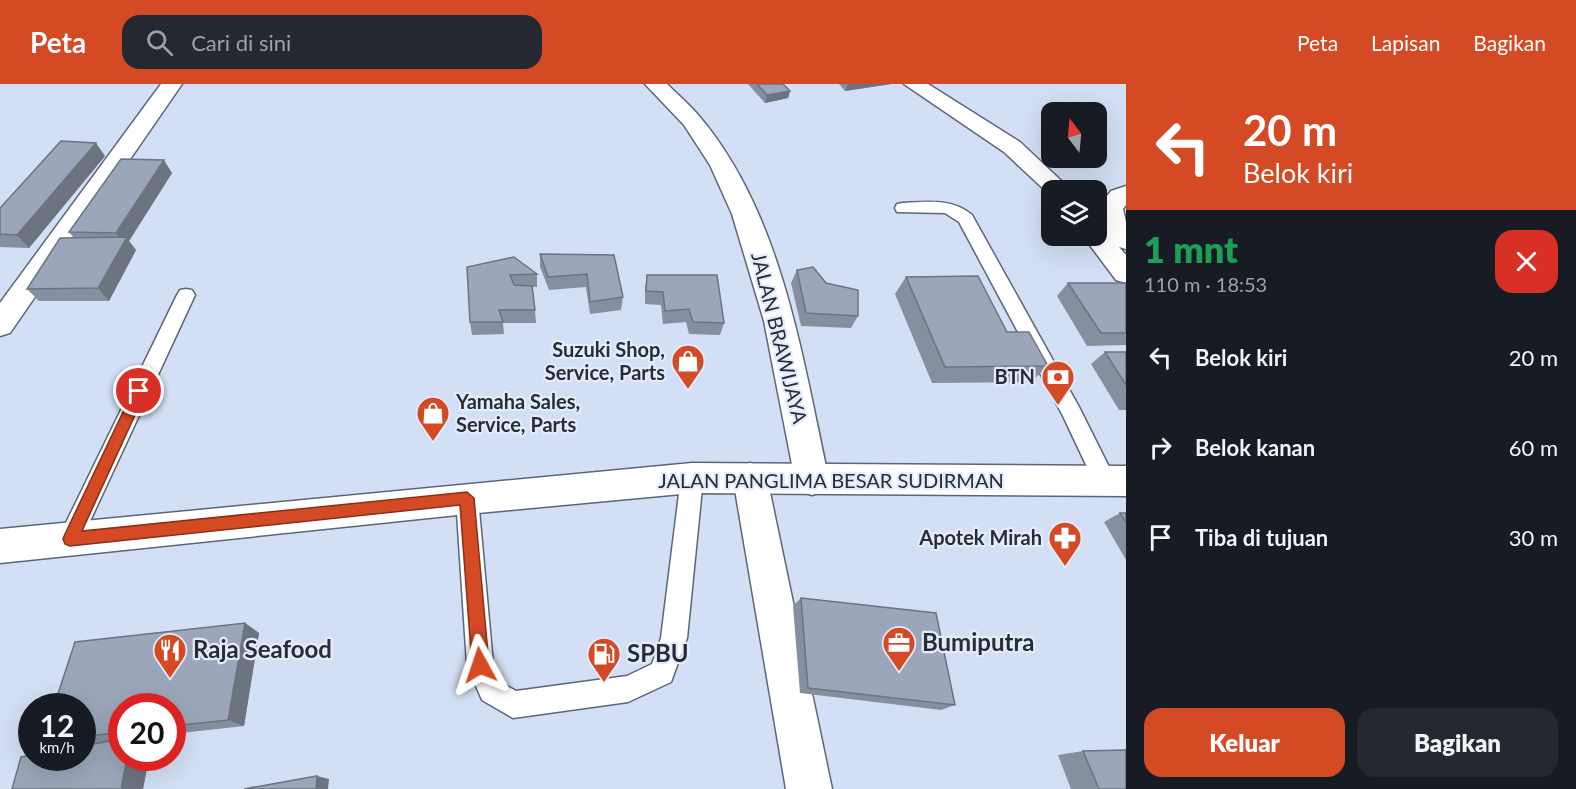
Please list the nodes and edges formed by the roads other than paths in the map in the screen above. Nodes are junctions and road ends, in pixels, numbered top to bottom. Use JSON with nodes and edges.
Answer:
{"nodes":[{"id":1,"x":171,"y":84,"type":"edge"},
{"id":2,"x":655,"y":84,"type":"edge"},
{"id":3,"x":914,"y":84,"type":"edge"},
{"id":4,"x":1048,"y":180,"type":"edge"},
{"id":5,"x":1126,"y":194,"type":"edge"},
{"id":6,"x":903,"y":208,"type":"dead end"},
{"id":7,"x":1126,"y":240,"type":"edge"},
{"id":8,"x":1104,"y":246,"type":"edge"},
{"id":9,"x":1126,"y":273,"type":"edge"},
{"id":10,"x":186,"y":295,"type":"dead end"},
{"id":11,"x":0,"y":325,"type":"edge"},
{"id":12,"x":692,"y":478,"type":"junction"},
{"id":13,"x":750,"y":478,"type":"junction"},
{"id":14,"x":812,"y":480,"type":"junction"},
{"id":15,"x":1115,"y":481,"type":"edge"},
{"id":16,"x":467,"y":498,"type":"junction"},
{"id":17,"x":70,"y":539,"type":"junction"},
{"id":18,"x":0,"y":546,"type":"edge"},
{"id":19,"x":809,"y":789,"type":"edge"}],
"edges":[{"from":1,"to":11,"type":"street"},
{"from":2,"to":14,"type":"street","name":"JALAN BRAWIJAYA"},
{"from":3,"to":4,"type":"street"},
{"from":5,"to":7,"type":"street"},
{"from":6,"to":15,"type":"lane"},
{"from":8,"to":9,"type":"street"},
{"from":10,"to":17,"type":"lane"},
{"from":12,"to":13,"type":"street","name":"JALAN PANGLIMA BESAR SUDIRMAN"},
{"from":12,"to":16,"type":"street","name":"JALAN PANGLIMA BESAR SUDIRMAN"},
{"from":12,"to":16,"type":"lane"},
{"from":13,"to":14,"type":"street","name":"JALAN PANGLIMA BESAR SUDIRMAN"},
{"from":13,"to":19,"type":"street"},
{"from":14,"to":15,"type":"street","name":"JALAN PANGLIMA BESAR SUDIRMAN"},
{"from":16,"to":17,"type":"street","name":"JALAN PANGLIMA BESAR SUDIRMAN"},
{"from":17,"to":18,"type":"street","name":"JALAN PANGLIMA BESAR SUDIRMAN"}]}
